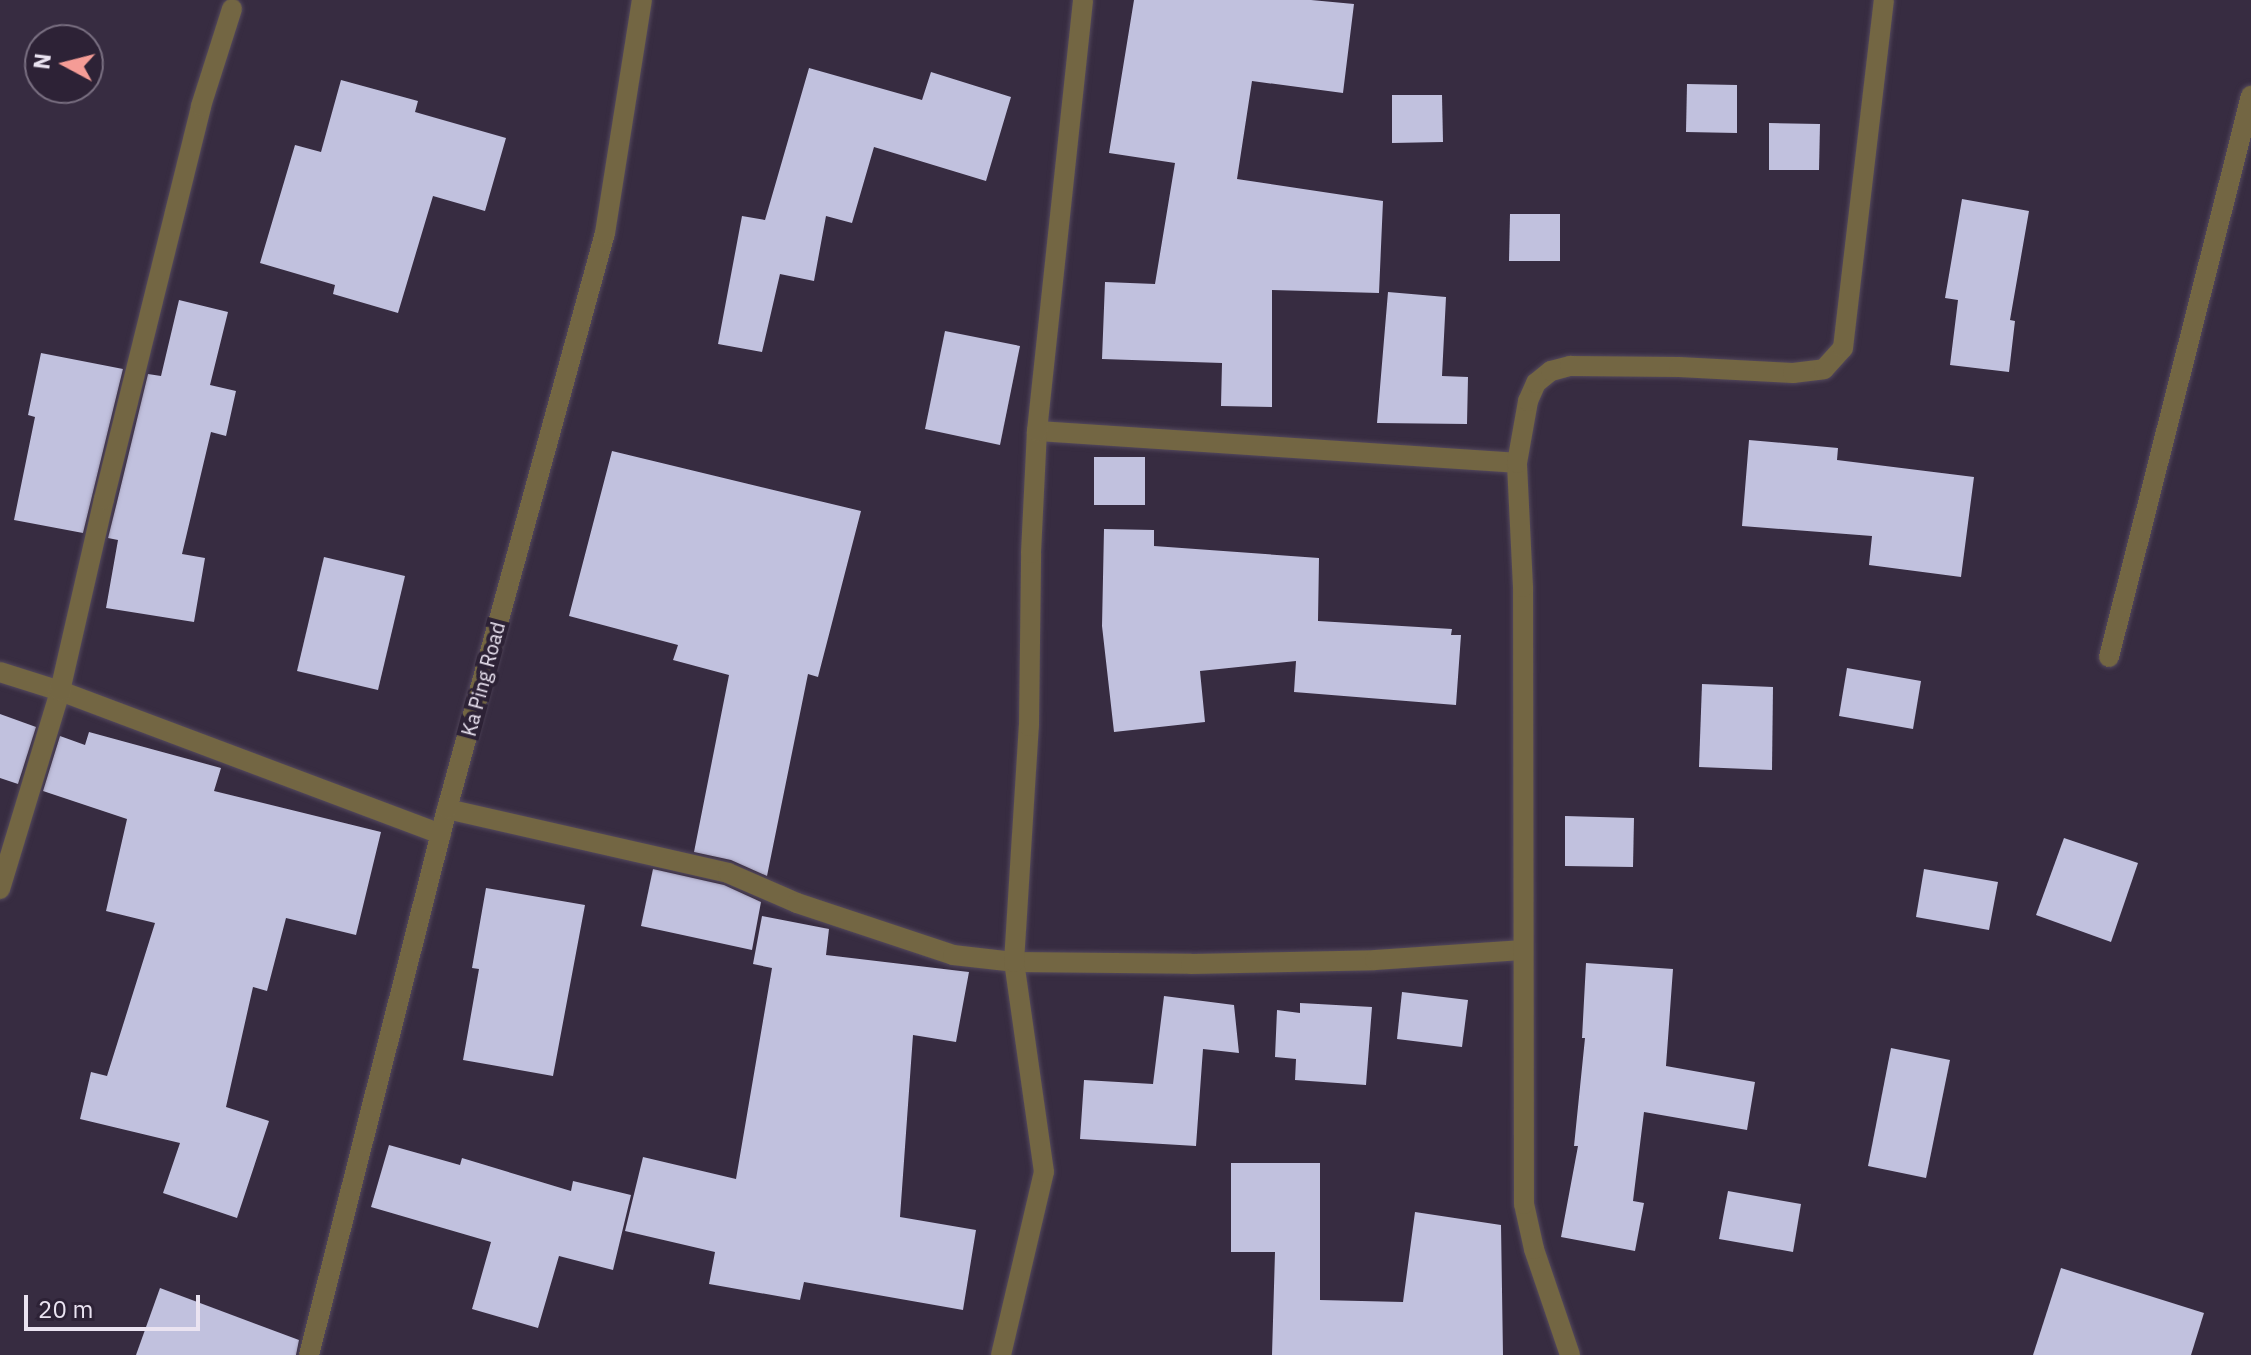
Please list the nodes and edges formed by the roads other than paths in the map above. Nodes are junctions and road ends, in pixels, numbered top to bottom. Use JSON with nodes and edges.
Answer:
{"nodes":[{"id":1,"x":642,"y":0,"type":"edge"},
{"id":2,"x":1083,"y":0,"type":"edge"},
{"id":3,"x":1884,"y":0,"type":"edge"},
{"id":4,"x":232,"y":9,"type":"dead end"},
{"id":5,"x":2251,"y":96,"type":"edge"},
{"id":6,"x":1037,"y":431,"type":"junction"},
{"id":7,"x":1517,"y":463,"type":"junction"},
{"id":8,"x":2109,"y":657,"type":"dead end"},
{"id":9,"x":0,"y":672,"type":"edge"},
{"id":10,"x":60,"y":691,"type":"junction"},
{"id":11,"x":447,"y":809,"type":"junction"},
{"id":12,"x":441,"y":834,"type":"junction"},
{"id":13,"x":0,"y":889,"type":"edge"},
{"id":14,"x":1522,"y":950,"type":"junction"},
{"id":15,"x":1014,"y":962,"type":"junction"},
{"id":16,"x":309,"y":1355,"type":"edge"},
{"id":17,"x":1001,"y":1355,"type":"edge"},
{"id":18,"x":1570,"y":1355,"type":"edge"}],
"edges":[{"from":1,"to":11,"type":"street","name":"Ka Ping Road"},
{"from":2,"to":6,"type":"street"},
{"from":3,"to":7,"type":"street"},
{"from":4,"to":10,"type":"street"},
{"from":5,"to":8,"type":"street"},
{"from":6,"to":7,"type":"street"},
{"from":6,"to":15,"type":"street"},
{"from":7,"to":14,"type":"street"},
{"from":9,"to":10,"type":"street"},
{"from":10,"to":12,"type":"street"},
{"from":10,"to":13,"type":"street"},
{"from":11,"to":12,"type":"street","name":"Ka Ping Road"},
{"from":11,"to":15,"type":"street"},
{"from":12,"to":16,"type":"street","name":"Ka Ping Road"},
{"from":14,"to":15,"type":"street"},
{"from":14,"to":18,"type":"street"},
{"from":15,"to":17,"type":"street"}]}
